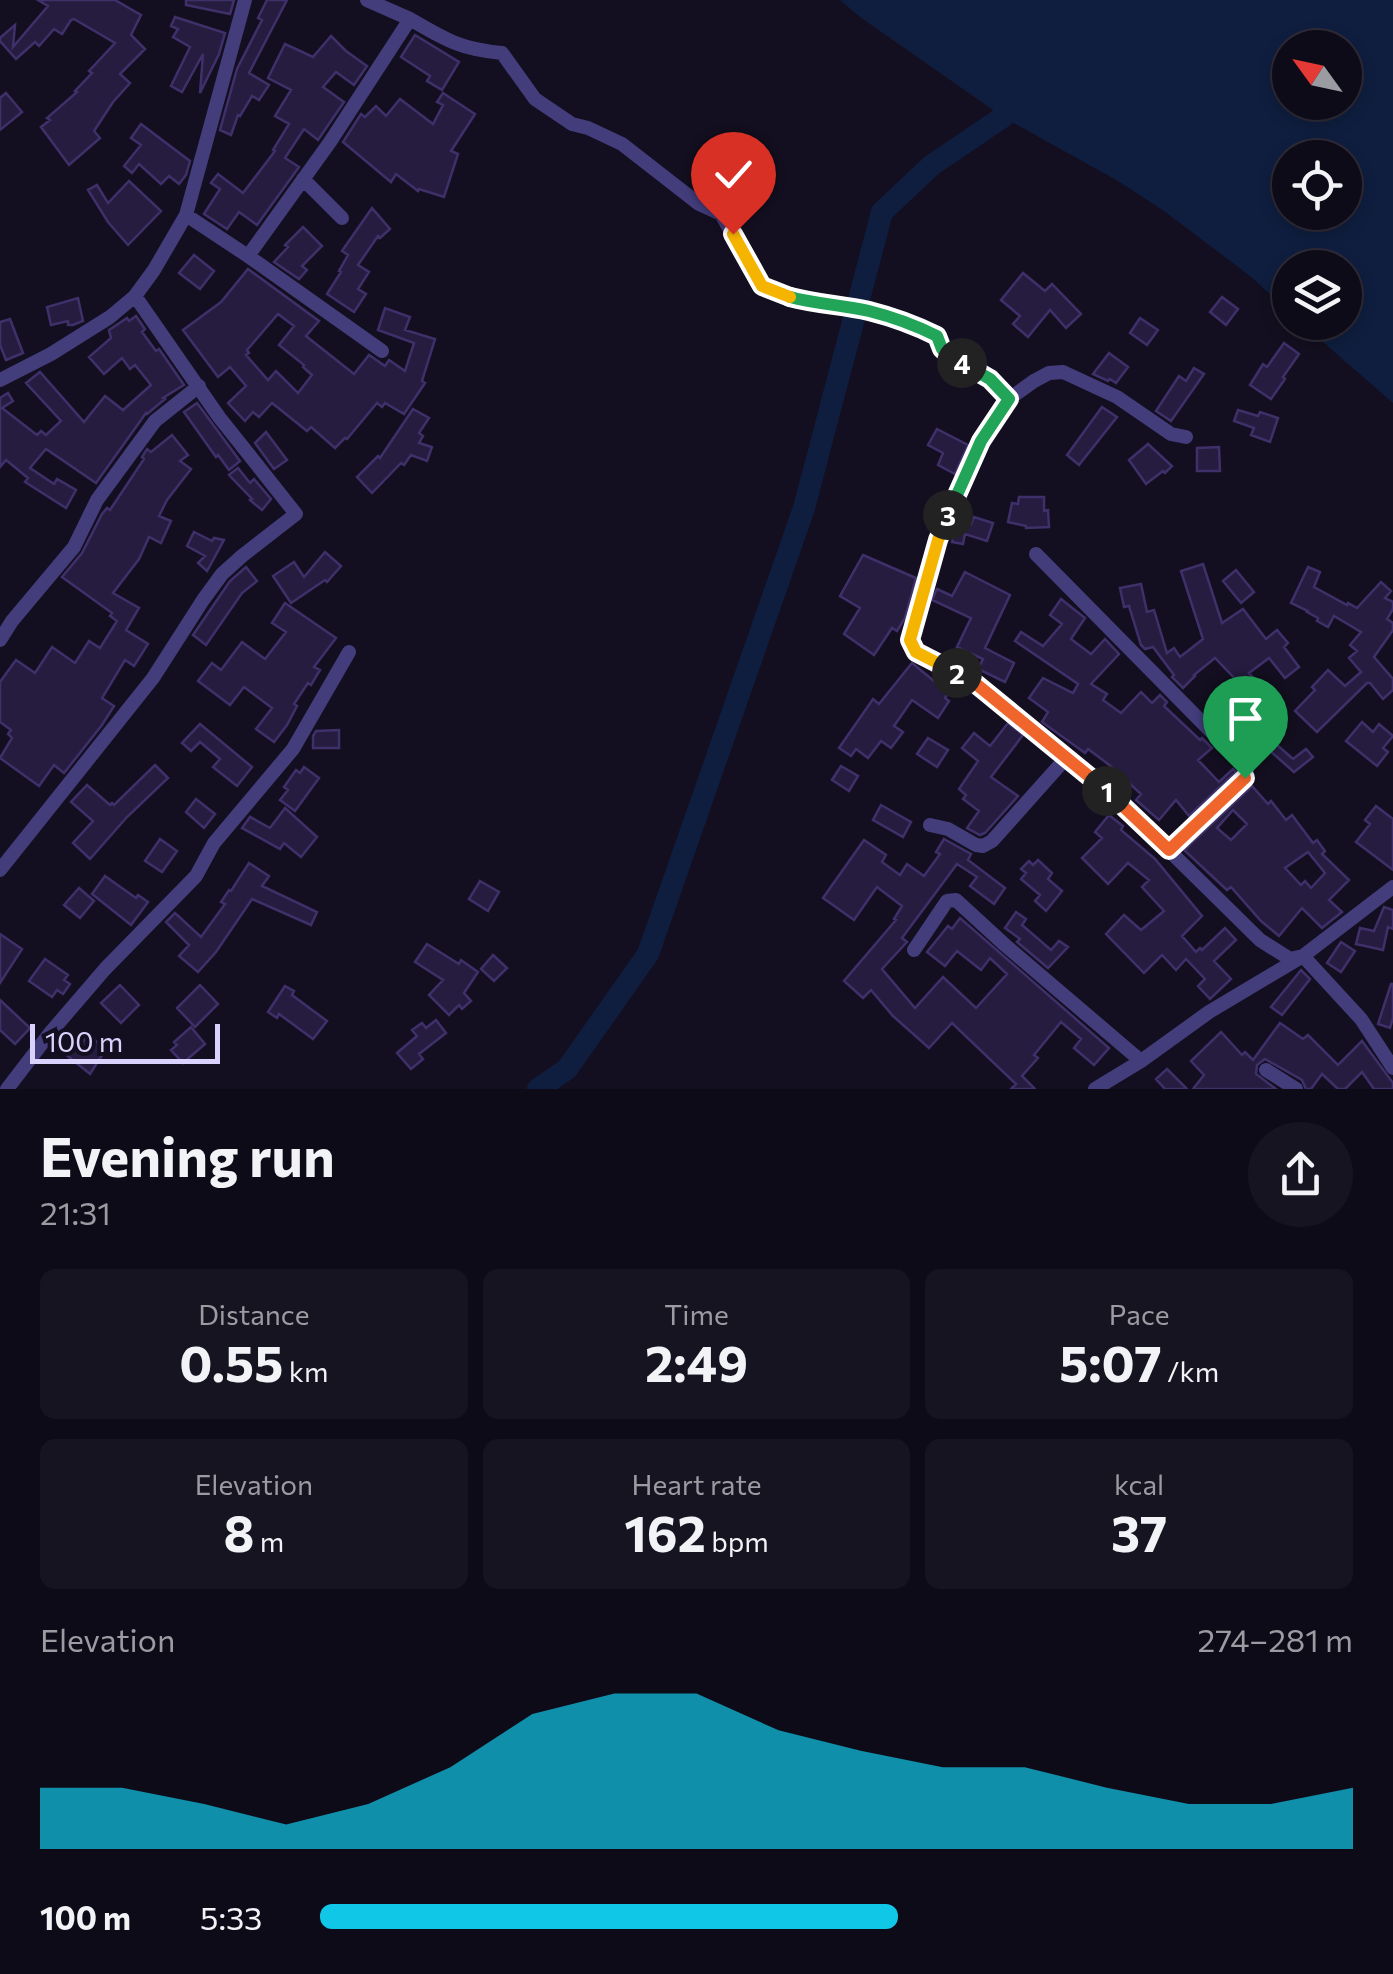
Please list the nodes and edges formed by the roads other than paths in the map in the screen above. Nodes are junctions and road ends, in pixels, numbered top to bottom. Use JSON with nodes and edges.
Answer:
{"nodes":[{"id":1,"x":245,"y":0,"type":"edge"},
{"id":2,"x":366,"y":0,"type":"edge"},
{"id":3,"x":410,"y":19,"type":"junction"},
{"id":4,"x":304,"y":179,"type":"junction"},
{"id":5,"x":186,"y":216,"type":"junction"},
{"id":6,"x":342,"y":218,"type":"dead end"},
{"id":7,"x":248,"y":256,"type":"junction"},
{"id":8,"x":136,"y":296,"type":"junction"},
{"id":9,"x":382,"y":351,"type":"dead end"},
{"id":10,"x":0,"y":380,"type":"edge"},
{"id":11,"x":199,"y":386,"type":"junction"},
{"id":12,"x":1009,"y":399,"type":"junction"},
{"id":13,"x":1186,"y":437,"type":"dead end"},
{"id":14,"x":1036,"y":554,"type":"dead end"},
{"id":15,"x":0,"y":640,"type":"edge"},
{"id":16,"x":349,"y":652,"type":"dead end"},
{"id":17,"x":1067,"y":757,"type":"junction"},
{"id":18,"x":930,"y":824,"type":"dead end"},
{"id":19,"x":1169,"y":850,"type":"junction"},
{"id":20,"x":0,"y":870,"type":"edge"},
{"id":21,"x":1393,"y":887,"type":"edge"},
{"id":22,"x":914,"y":950,"type":"dead end"},
{"id":23,"x":1303,"y":956,"type":"junction"},
{"id":24,"x":1141,"y":1061,"type":"junction"},
{"id":25,"x":1393,"y":1068,"type":"edge"},
{"id":26,"x":1266,"y":1070,"type":"dead end"},
{"id":27,"x":7,"y":1089,"type":"edge"},
{"id":28,"x":1095,"y":1089,"type":"edge"},
{"id":29,"x":1296,"y":1089,"type":"edge"}],
"edges":[{"from":1,"to":5,"type":"street"},
{"from":2,"to":3,"type":"street"},
{"from":3,"to":4,"type":"street"},
{"from":3,"to":12,"type":"street"},
{"from":4,"to":6,"type":"street"},
{"from":4,"to":7,"type":"street"},
{"from":5,"to":7,"type":"street"},
{"from":5,"to":8,"type":"street"},
{"from":7,"to":9,"type":"street"},
{"from":8,"to":10,"type":"street"},
{"from":8,"to":11,"type":"street"},
{"from":11,"to":15,"type":"street"},
{"from":11,"to":20,"type":"street"},
{"from":12,"to":13,"type":"street"},
{"from":12,"to":17,"type":"street"},
{"from":14,"to":19,"type":"street"},
{"from":16,"to":27,"type":"street"},
{"from":17,"to":18,"type":"street"},
{"from":17,"to":19,"type":"street"},
{"from":19,"to":23,"type":"street"},
{"from":21,"to":23,"type":"street"},
{"from":22,"to":24,"type":"street"},
{"from":23,"to":24,"type":"street"},
{"from":23,"to":25,"type":"street"},
{"from":24,"to":28,"type":"street"},
{"from":26,"to":29,"type":"street"}]}
